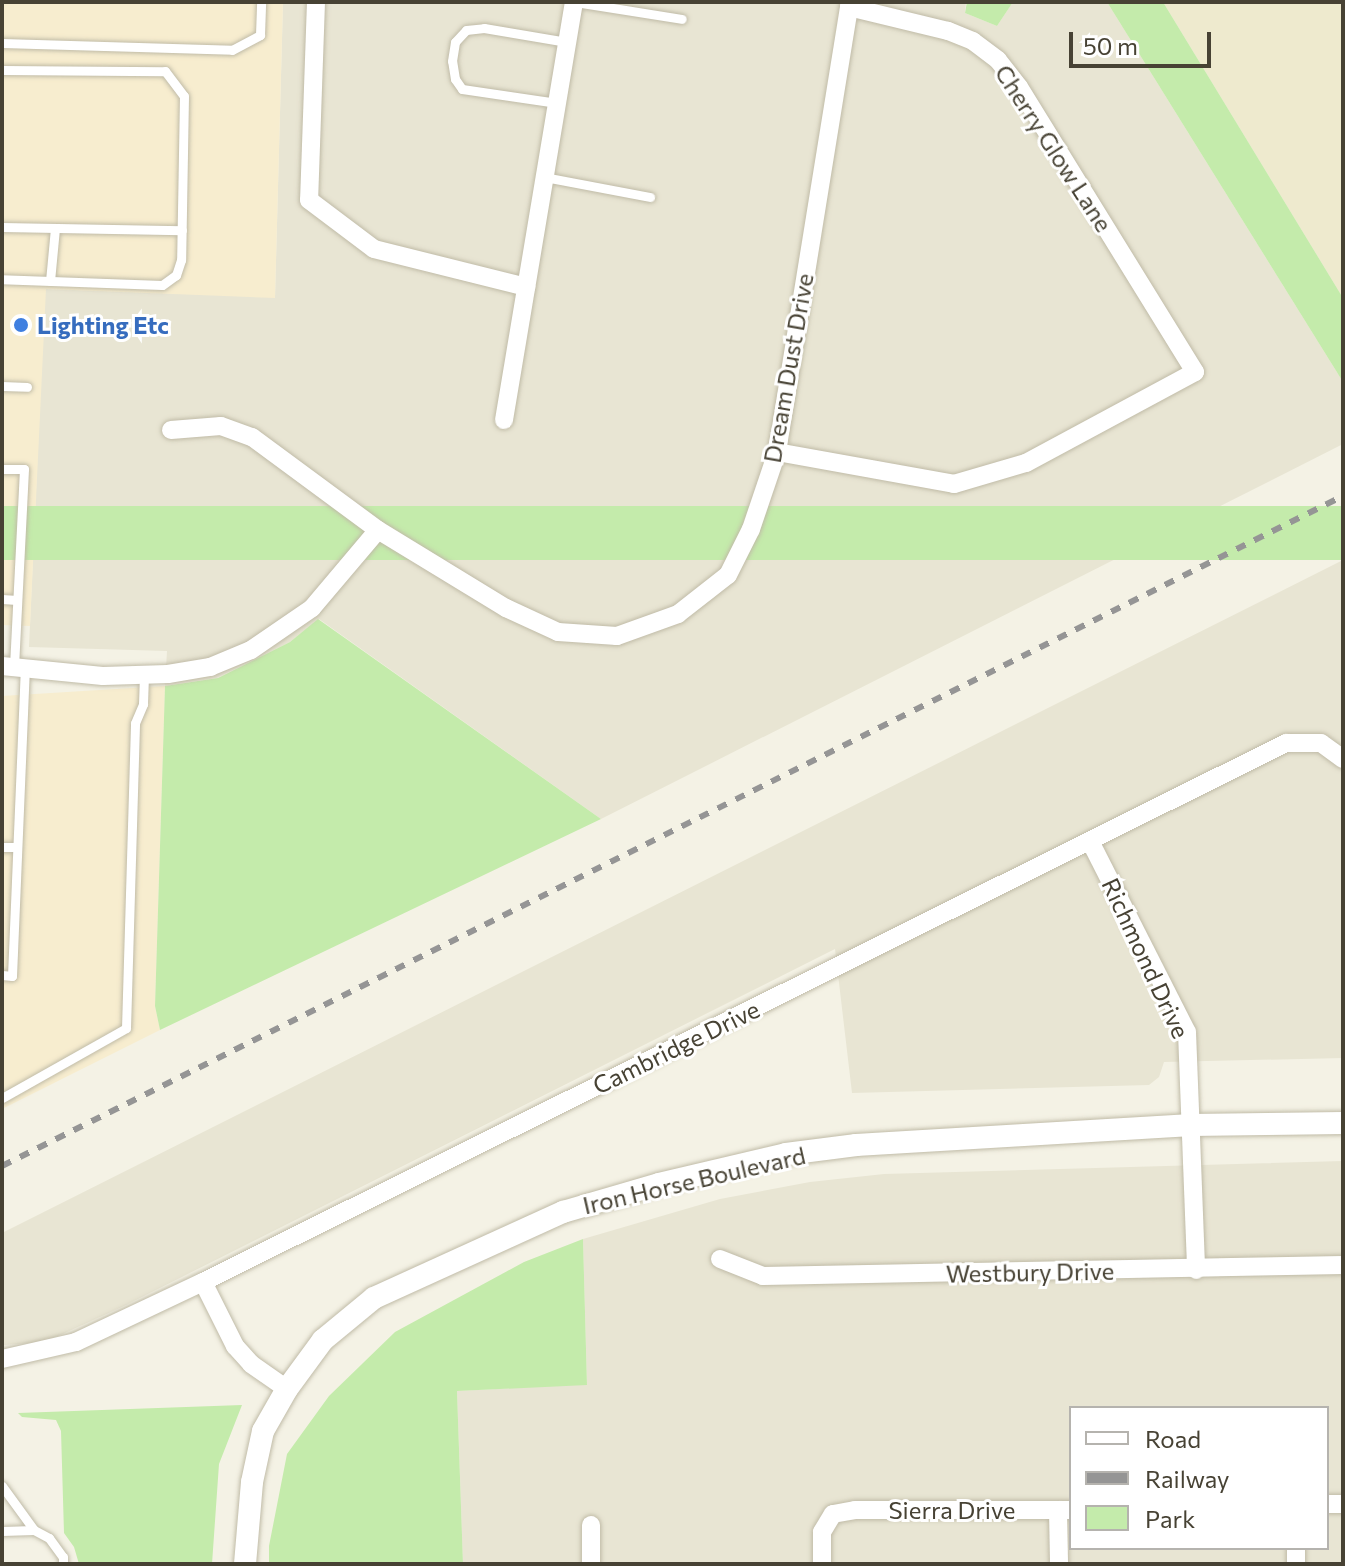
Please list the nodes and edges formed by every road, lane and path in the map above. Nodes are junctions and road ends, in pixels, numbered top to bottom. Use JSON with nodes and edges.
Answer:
{"nodes":[{"id":1,"x":261,"y":2,"type":"edge"},
{"id":2,"x":316,"y":2,"type":"edge"},
{"id":3,"x":575,"y":2,"type":"edge"},
{"id":4,"x":849,"y":5,"type":"edge"},
{"id":5,"x":682,"y":19,"type":"dead end"},
{"id":6,"x":567,"y":42,"type":"junction"},
{"id":7,"x":2,"y":43,"type":"edge"},
{"id":8,"x":2,"y":70,"type":"edge"},
{"id":9,"x":557,"y":103,"type":"junction"},
{"id":10,"x":544,"y":177,"type":"junction"},
{"id":11,"x":650,"y":197,"type":"dead end"},
{"id":12,"x":2,"y":227,"type":"edge"},
{"id":13,"x":55,"y":228,"type":"junction"},
{"id":14,"x":182,"y":230,"type":"junction"},
{"id":15,"x":2,"y":279,"type":"edge"},
{"id":16,"x":50,"y":281,"type":"junction"},
{"id":17,"x":526,"y":287,"type":"junction"},
{"id":18,"x":2,"y":386,"type":"edge"},
{"id":19,"x":27,"y":387,"type":"dead end"},
{"id":20,"x":504,"y":420,"type":"dead end"},
{"id":21,"x":171,"y":430,"type":"dead end"},
{"id":22,"x":777,"y":452,"type":"junction"},
{"id":23,"x":2,"y":469,"type":"edge"},
{"id":24,"x":378,"y":530,"type":"junction"},
{"id":25,"x":2,"y":599,"type":"edge"},
{"id":26,"x":17,"y":600,"type":"junction"},
{"id":27,"x":13,"y":667,"type":"edge"},
{"id":28,"x":144,"y":675,"type":"junction"},
{"id":29,"x":1343,"y":759,"type":"edge"},
{"id":30,"x":1090,"y":841,"type":"junction"},
{"id":31,"x":2,"y":847,"type":"edge"},
{"id":32,"x":17,"y":847,"type":"junction"},
{"id":33,"x":2,"y":975,"type":"edge"},
{"id":34,"x":2,"y":1098,"type":"edge"},
{"id":35,"x":1343,"y":1123,"type":"edge"},
{"id":36,"x":1191,"y":1125,"type":"junction"},
{"id":37,"x":720,"y":1259,"type":"dead end"},
{"id":38,"x":1343,"y":1265,"type":"edge"},
{"id":39,"x":1196,"y":1270,"type":"junction"},
{"id":40,"x":203,"y":1282,"type":"junction"},
{"id":41,"x":2,"y":1359,"type":"edge"},
{"id":42,"x":287,"y":1389,"type":"junction"},
{"id":43,"x":2,"y":1486,"type":"edge"},
{"id":44,"x":1064,"y":1510,"type":"edge"},
{"id":45,"x":591,"y":1525,"type":"dead end"},
{"id":46,"x":34,"y":1530,"type":"junction"},
{"id":47,"x":2,"y":1531,"type":"edge"},
{"id":48,"x":63,"y":1564,"type":"edge"},
{"id":49,"x":245,"y":1564,"type":"edge"},
{"id":50,"x":591,"y":1564,"type":"edge"},
{"id":51,"x":822,"y":1564,"type":"edge"},
{"id":52,"x":1059,"y":1564,"type":"edge"}],
"edges":[{"from":1,"to":7,"type":"lane"},
{"from":2,"to":17,"type":"street"},
{"from":3,"to":5,"type":"lane"},
{"from":3,"to":6,"type":"street"},
{"from":4,"to":22,"type":"street","name":"Dream Dust Drive"},
{"from":4,"to":22,"type":"street","name":"Cherry Glow Lane"},
{"from":6,"to":9,"type":"street"},
{"from":6,"to":9,"type":"lane"},
{"from":8,"to":14,"type":"lane"},
{"from":9,"to":10,"type":"street"},
{"from":10,"to":11,"type":"lane"},
{"from":10,"to":17,"type":"street"},
{"from":12,"to":13,"type":"lane"},
{"from":13,"to":14,"type":"lane"},
{"from":13,"to":16,"type":"lane"},
{"from":14,"to":16,"type":"lane"},
{"from":15,"to":16,"type":"lane"},
{"from":17,"to":20,"type":"street"},
{"from":18,"to":19,"type":"lane"},
{"from":21,"to":24,"type":"street","name":"Dream Dust Drive"},
{"from":22,"to":24,"type":"street","name":"Dream Dust Drive"},
{"from":23,"to":26,"type":"lane"},
{"from":24,"to":28,"type":"street"},
{"from":25,"to":26,"type":"lane"},
{"from":26,"to":27,"type":"lane"},
{"from":27,"to":28,"type":"street"},
{"from":27,"to":32,"type":"lane"},
{"from":28,"to":34,"type":"lane"},
{"from":29,"to":30,"type":"street","name":"Cambridge Drive"},
{"from":30,"to":36,"type":"street","name":"Richmond Drive"},
{"from":30,"to":40,"type":"street","name":"Cambridge Drive"},
{"from":31,"to":32,"type":"lane"},
{"from":32,"to":33,"type":"lane"},
{"from":35,"to":36,"type":"street","name":"Iron Horse Boulevard"},
{"from":36,"to":39,"type":"street","name":"Richmond Drive"},
{"from":36,"to":42,"type":"street","name":"Iron Horse Boulevard"},
{"from":37,"to":39,"type":"street","name":"Westbury Drive"},
{"from":38,"to":39,"type":"street","name":"Westbury Drive"},
{"from":40,"to":41,"type":"street","name":"Cambridge Drive"},
{"from":40,"to":42,"type":"street"},
{"from":42,"to":49,"type":"street","name":"Iron Horse Boulevard"},
{"from":43,"to":46,"type":"lane"},
{"from":44,"to":51,"type":"street","name":"Sierra Drive"},
{"from":44,"to":52,"type":"street"},
{"from":45,"to":50,"type":"street"},
{"from":46,"to":47,"type":"lane"},
{"from":46,"to":48,"type":"lane"}]}
